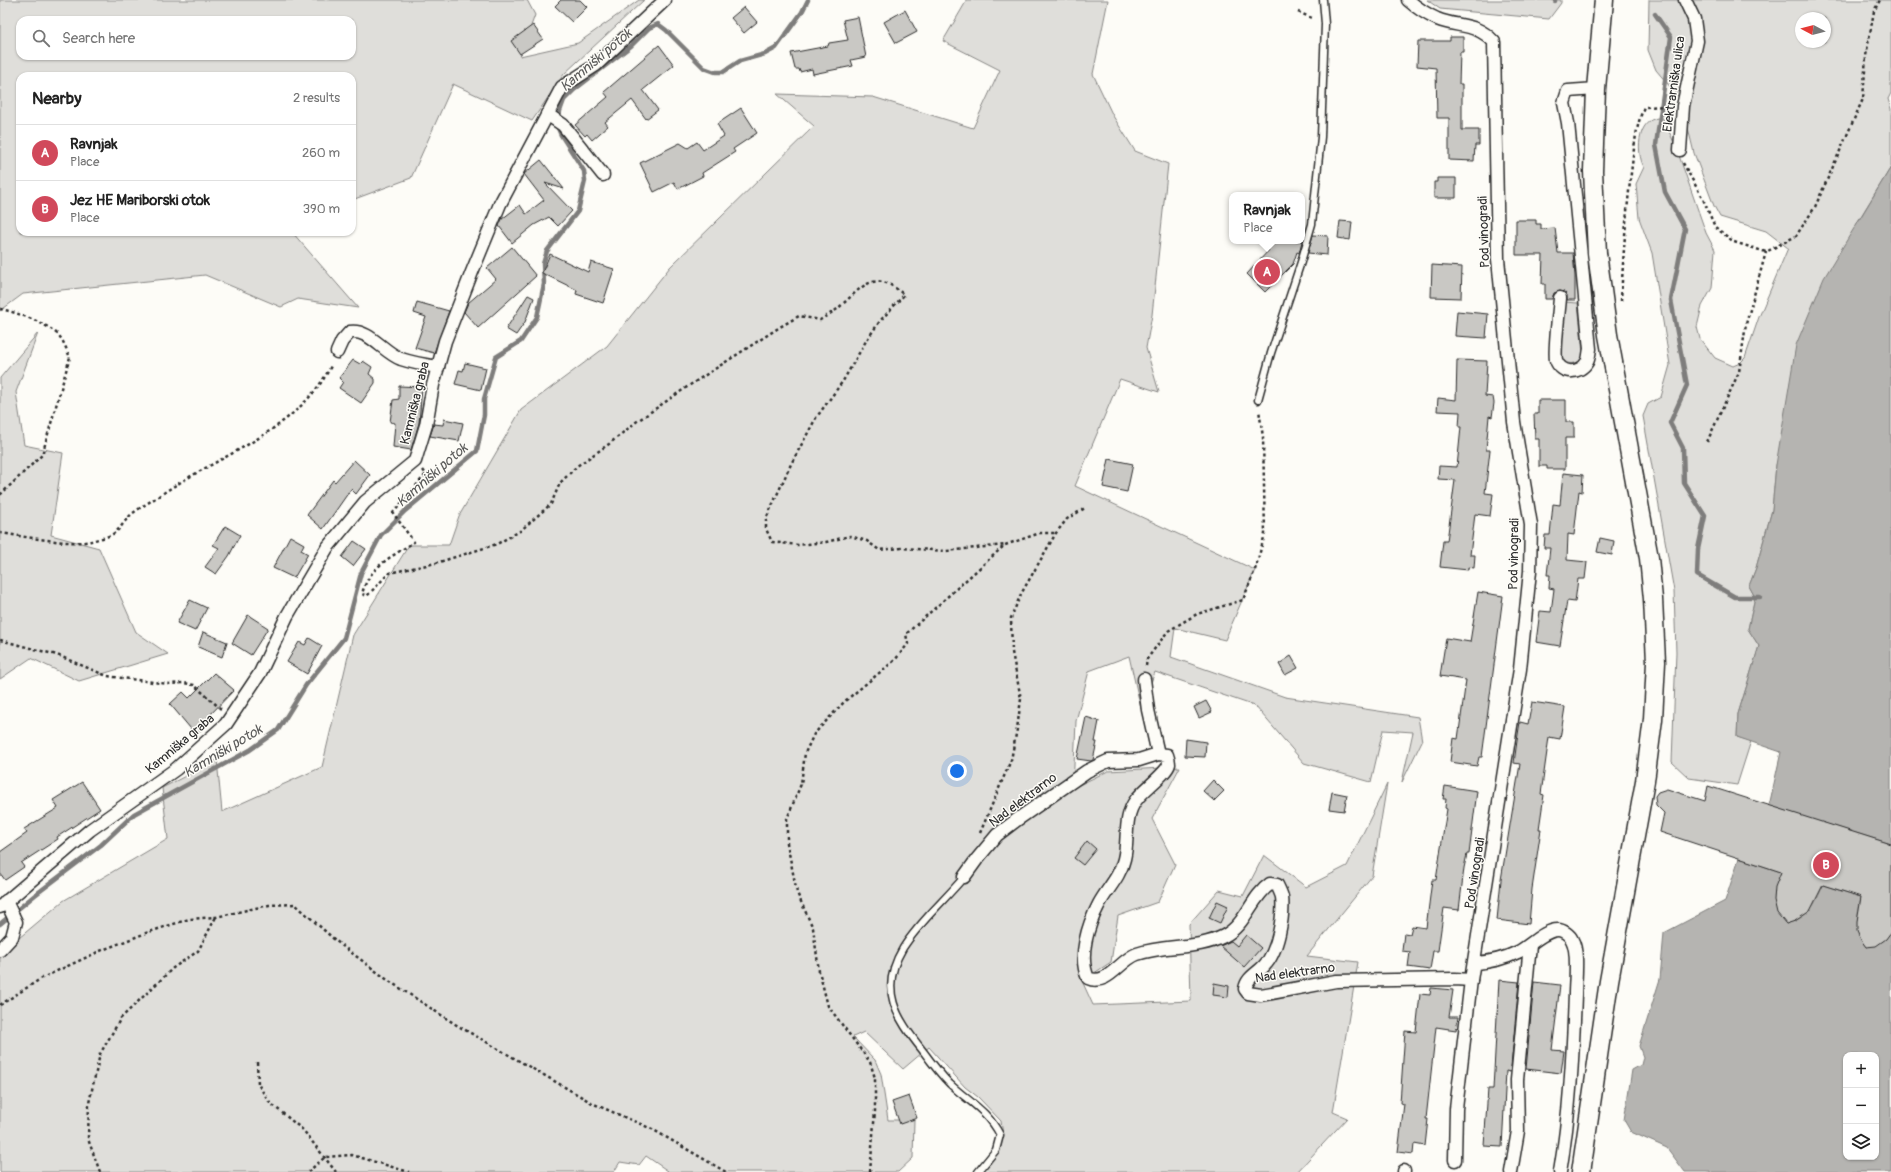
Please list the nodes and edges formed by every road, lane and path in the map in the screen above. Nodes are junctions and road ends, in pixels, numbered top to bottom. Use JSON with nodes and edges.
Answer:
{"nodes":[{"id":1,"x":664,"y":0,"type":"edge"},
{"id":2,"x":1324,"y":0,"type":"edge"},
{"id":3,"x":1408,"y":0,"type":"edge"},
{"id":4,"x":1604,"y":0,"type":"edge"},
{"id":5,"x":1685,"y":0,"type":"edge"},
{"id":6,"x":1880,"y":0,"type":"edge"},
{"id":7,"x":1298,"y":12,"type":"dead end"},
{"id":8,"x":1325,"y":24,"type":"junction"},
{"id":9,"x":1596,"y":89,"type":"junction"},
{"id":10,"x":1674,"y":106,"type":"dead end"},
{"id":11,"x":555,"y":119,"type":"junction"},
{"id":12,"x":1680,"y":150,"type":"joint"},
{"id":13,"x":603,"y":175,"type":"dead end"},
{"id":14,"x":1766,"y":252,"type":"junction"},
{"id":15,"x":1560,"y":298,"type":"dead end"},
{"id":16,"x":1621,"y":305,"type":"dead end"},
{"id":17,"x":0,"y":309,"type":"edge"},
{"id":18,"x":337,"y":352,"type":"joint"},
{"id":19,"x":438,"y":367,"type":"junction"},
{"id":20,"x":1258,"y":400,"type":"joint"},
{"id":21,"x":1707,"y":442,"type":"dead end"},
{"id":22,"x":415,"y":461,"type":"junction"},
{"id":23,"x":0,"y":495,"type":"edge"},
{"id":24,"x":1085,"y":508,"type":"dead end"},
{"id":25,"x":0,"y":533,"type":"edge"},
{"id":26,"x":1056,"y":534,"type":"junction"},
{"id":27,"x":1005,"y":545,"type":"junction"},
{"id":28,"x":0,"y":640,"type":"edge"},
{"id":29,"x":1144,"y":679,"type":"joint"},
{"id":30,"x":231,"y":716,"type":"junction"},
{"id":31,"x":1158,"y":754,"type":"junction"},
{"id":32,"x":979,"y":834,"type":"dead end"},
{"id":33,"x":964,"y":876,"type":"joint"},
{"id":34,"x":5,"y":906,"type":"edge"},
{"id":35,"x":216,"y":916,"type":"junction"},
{"id":36,"x":1530,"y":945,"type":"junction"},
{"id":37,"x":0,"y":950,"type":"edge"},
{"id":38,"x":1475,"y":963,"type":"junction"},
{"id":39,"x":1471,"y":980,"type":"junction"},
{"id":40,"x":0,"y":1005,"type":"edge"},
{"id":41,"x":256,"y":1062,"type":"dead end"},
{"id":42,"x":325,"y":1158,"type":"junction"},
{"id":43,"x":1455,"y":1160,"type":"dead end"},
{"id":44,"x":100,"y":1172,"type":"edge"},
{"id":45,"x":308,"y":1172,"type":"edge"},
{"id":46,"x":336,"y":1172,"type":"edge"},
{"id":47,"x":409,"y":1172,"type":"edge"},
{"id":48,"x":726,"y":1172,"type":"edge"},
{"id":49,"x":870,"y":1172,"type":"edge"},
{"id":50,"x":978,"y":1172,"type":"edge"},
{"id":51,"x":1511,"y":1172,"type":"edge"},
{"id":52,"x":1560,"y":1172,"type":"edge"},
{"id":53,"x":1581,"y":1172,"type":"edge"}],
"edges":[{"from":1,"to":11,"type":"street","name":"Kamniška graba"},
{"from":2,"to":8,"type":"lane"},
{"from":3,"to":38,"type":"street","name":"Pod vinogradi"},
{"from":4,"to":9,"type":"main road"},
{"from":5,"to":12,"type":"street","name":"Elektrarniška ulica"},
{"from":6,"to":14,"type":"path"},
{"from":7,"to":8,"type":"path"},
{"from":8,"to":20,"type":"lane"},
{"from":9,"to":15,"type":"street"},
{"from":9,"to":53,"type":"main road"},
{"from":10,"to":16,"type":"path"},
{"from":11,"to":13,"type":"street"},
{"from":11,"to":19,"type":"street","name":"Kamniška graba"},
{"from":12,"to":14,"type":"path"},
{"from":14,"to":21,"type":"path"},
{"from":17,"to":23,"type":"path"},
{"from":18,"to":19,"type":"street"},
{"from":18,"to":25,"type":"path"},
{"from":19,"to":22,"type":"street","name":"Kamniška graba"},
{"from":20,"to":29,"type":"path"},
{"from":22,"to":27,"type":"path"},
{"from":22,"to":30,"type":"street","name":"Kamniška graba"},
{"from":24,"to":26,"type":"path"},
{"from":26,"to":27,"type":"path"},
{"from":26,"to":32,"type":"path"},
{"from":27,"to":49,"type":"path"},
{"from":28,"to":30,"type":"path"},
{"from":29,"to":31,"type":"street","name":"Nad elektrarno"},
{"from":30,"to":34,"type":"street","name":"Kamniška graba"},
{"from":31,"to":33,"type":"street","name":"Nad elektrarno"},
{"from":31,"to":39,"type":"street","name":"Nad elektrarno"},
{"from":33,"to":50,"type":"lane"},
{"from":34,"to":37,"type":"street"},
{"from":35,"to":40,"type":"path"},
{"from":35,"to":44,"type":"path"},
{"from":35,"to":48,"type":"path"},
{"from":36,"to":38,"type":"street"},
{"from":36,"to":51,"type":"street"},
{"from":36,"to":52,"type":"street"},
{"from":38,"to":39,"type":"street","name":"Pod vinogradi"},
{"from":39,"to":43,"type":"street","name":"Pod vinogradi"},
{"from":41,"to":42,"type":"path"},
{"from":42,"to":45,"type":"path"},
{"from":42,"to":46,"type":"path"},
{"from":42,"to":47,"type":"path"}]}
